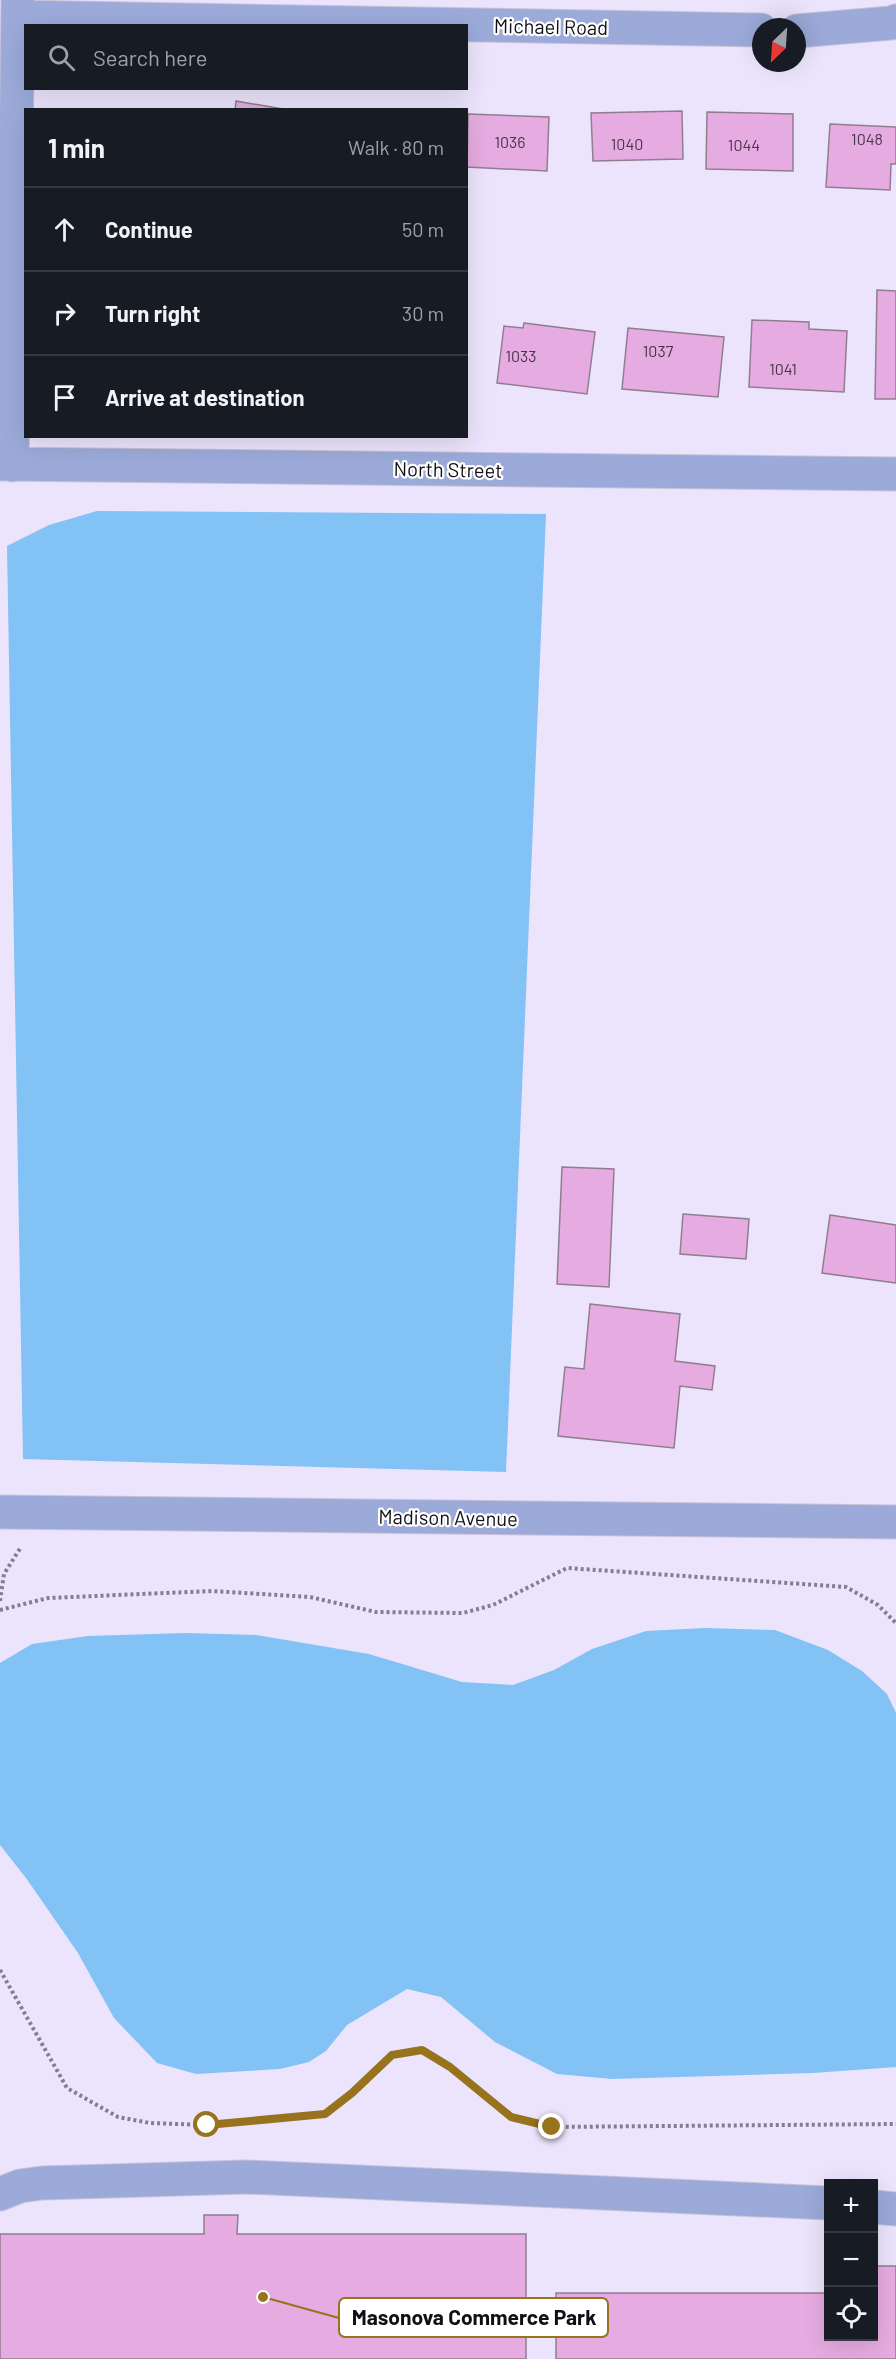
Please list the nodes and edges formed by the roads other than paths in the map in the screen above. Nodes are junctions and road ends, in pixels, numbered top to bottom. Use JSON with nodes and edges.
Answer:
{"nodes":[{"id":1,"x":18,"y":8,"type":"edge"},
{"id":2,"x":896,"y":21,"type":"edge"},
{"id":3,"x":752,"y":30,"type":"edge"},
{"id":4,"x":806,"y":30,"type":"edge"},
{"id":5,"x":6,"y":464,"type":"edge"},
{"id":6,"x":896,"y":474,"type":"edge"},
{"id":7,"x":0,"y":1512,"type":"edge"},
{"id":8,"x":896,"y":1522,"type":"edge"},
{"id":9,"x":0,"y":2194,"type":"edge"},
{"id":10,"x":824,"y":2203,"type":"edge"},
{"id":11,"x":878,"y":2207,"type":"edge"},
{"id":12,"x":896,"y":2209,"type":"edge"}],
"edges":[{"from":1,"to":3,"type":"street","name":"Michael Road"},
{"from":1,"to":5,"type":"street"},
{"from":2,"to":4,"type":"street"},
{"from":5,"to":6,"type":"street","name":"North Street"},
{"from":7,"to":8,"type":"street","name":"Madison Avenue"},
{"from":9,"to":10,"type":"street"},
{"from":11,"to":12,"type":"street"}]}
